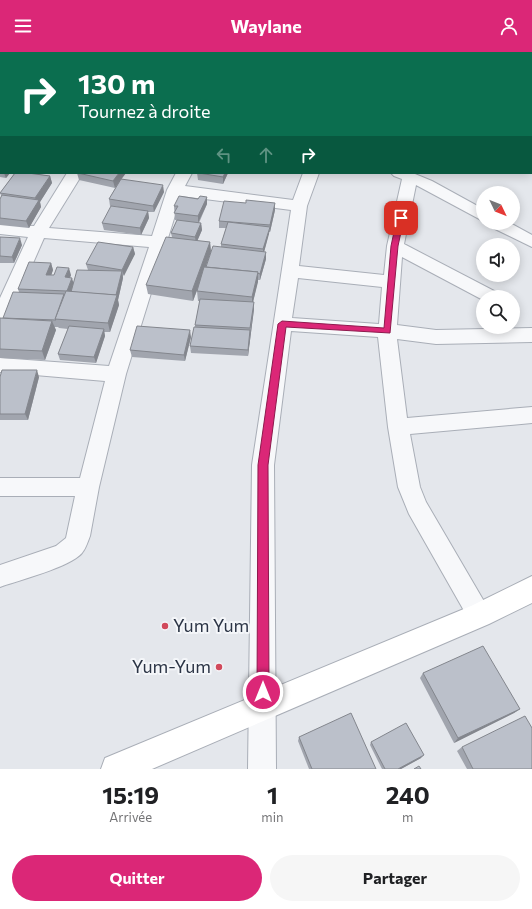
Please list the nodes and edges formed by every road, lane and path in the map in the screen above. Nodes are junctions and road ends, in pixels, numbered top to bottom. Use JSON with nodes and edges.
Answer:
{"nodes":[{"id":1,"x":74,"y":174,"type":"edge"},
{"id":2,"x":183,"y":174,"type":"edge"},
{"id":3,"x":311,"y":174,"type":"edge"},
{"id":4,"x":417,"y":177,"type":"edge"},
{"id":5,"x":175,"y":190,"type":"junction"},
{"id":6,"x":299,"y":206,"type":"junction"},
{"id":7,"x":476,"y":212,"type":"edge"},
{"id":8,"x":0,"y":229,"type":"edge"},
{"id":9,"x":510,"y":230,"type":"edge"},
{"id":10,"x":38,"y":233,"type":"junction"},
{"id":11,"x":158,"y":242,"type":"junction"},
{"id":12,"x":532,"y":242,"type":"edge"},
{"id":13,"x":395,"y":246,"type":"junction"},
{"id":14,"x":290,"y":271,"type":"junction"},
{"id":15,"x":392,"y":282,"type":"junction"},
{"id":16,"x":479,"y":290,"type":"edge"},
{"id":17,"x":0,"y":318,"type":"edge"},
{"id":18,"x":282,"y":324,"type":"junction"},
{"id":19,"x":387,"y":331,"type":"junction"},
{"id":20,"x":532,"y":336,"type":"edge"},
{"id":21,"x":0,"y":364,"type":"edge"},
{"id":22,"x":116,"y":374,"type":"junction"},
{"id":23,"x":532,"y":415,"type":"edge"},
{"id":24,"x":398,"y":426,"type":"junction"},
{"id":25,"x":0,"y":487,"type":"edge"},
{"id":26,"x":88,"y":487,"type":"junction"},
{"id":27,"x":0,"y":576,"type":"edge"},
{"id":28,"x":532,"y":589,"type":"edge"},
{"id":29,"x":480,"y":615,"type":"junction"},
{"id":30,"x":263,"y":708,"type":"junction"},
{"id":31,"x":116,"y":769,"type":"edge"},
{"id":32,"x":262,"y":769,"type":"edge"}],
"edges":[{"from":1,"to":10,"type":"street"},
{"from":2,"to":5,"type":"street"},
{"from":3,"to":6,"type":"street"},
{"from":4,"to":7,"type":"street"},
{"from":4,"to":13,"type":"street"},
{"from":5,"to":6,"type":"street"},
{"from":5,"to":11,"type":"street"},
{"from":6,"to":14,"type":"street"},
{"from":8,"to":10,"type":"street"},
{"from":9,"to":12,"type":"street"},
{"from":10,"to":11,"type":"street"},
{"from":10,"to":17,"type":"street"},
{"from":11,"to":22,"type":"street"},
{"from":13,"to":15,"type":"street"},
{"from":13,"to":16,"type":"street"},
{"from":14,"to":15,"type":"street"},
{"from":14,"to":18,"type":"street"},
{"from":15,"to":19,"type":"street"},
{"from":18,"to":19,"type":"street"},
{"from":18,"to":30,"type":"street"},
{"from":19,"to":20,"type":"street"},
{"from":19,"to":24,"type":"street"},
{"from":21,"to":22,"type":"street"},
{"from":22,"to":26,"type":"street"},
{"from":23,"to":24,"type":"street"},
{"from":24,"to":29,"type":"street"},
{"from":25,"to":26,"type":"street"},
{"from":26,"to":27,"type":"street"},
{"from":28,"to":29,"type":"street"},
{"from":29,"to":30,"type":"street"},
{"from":30,"to":31,"type":"street"},
{"from":30,"to":32,"type":"street"}]}
